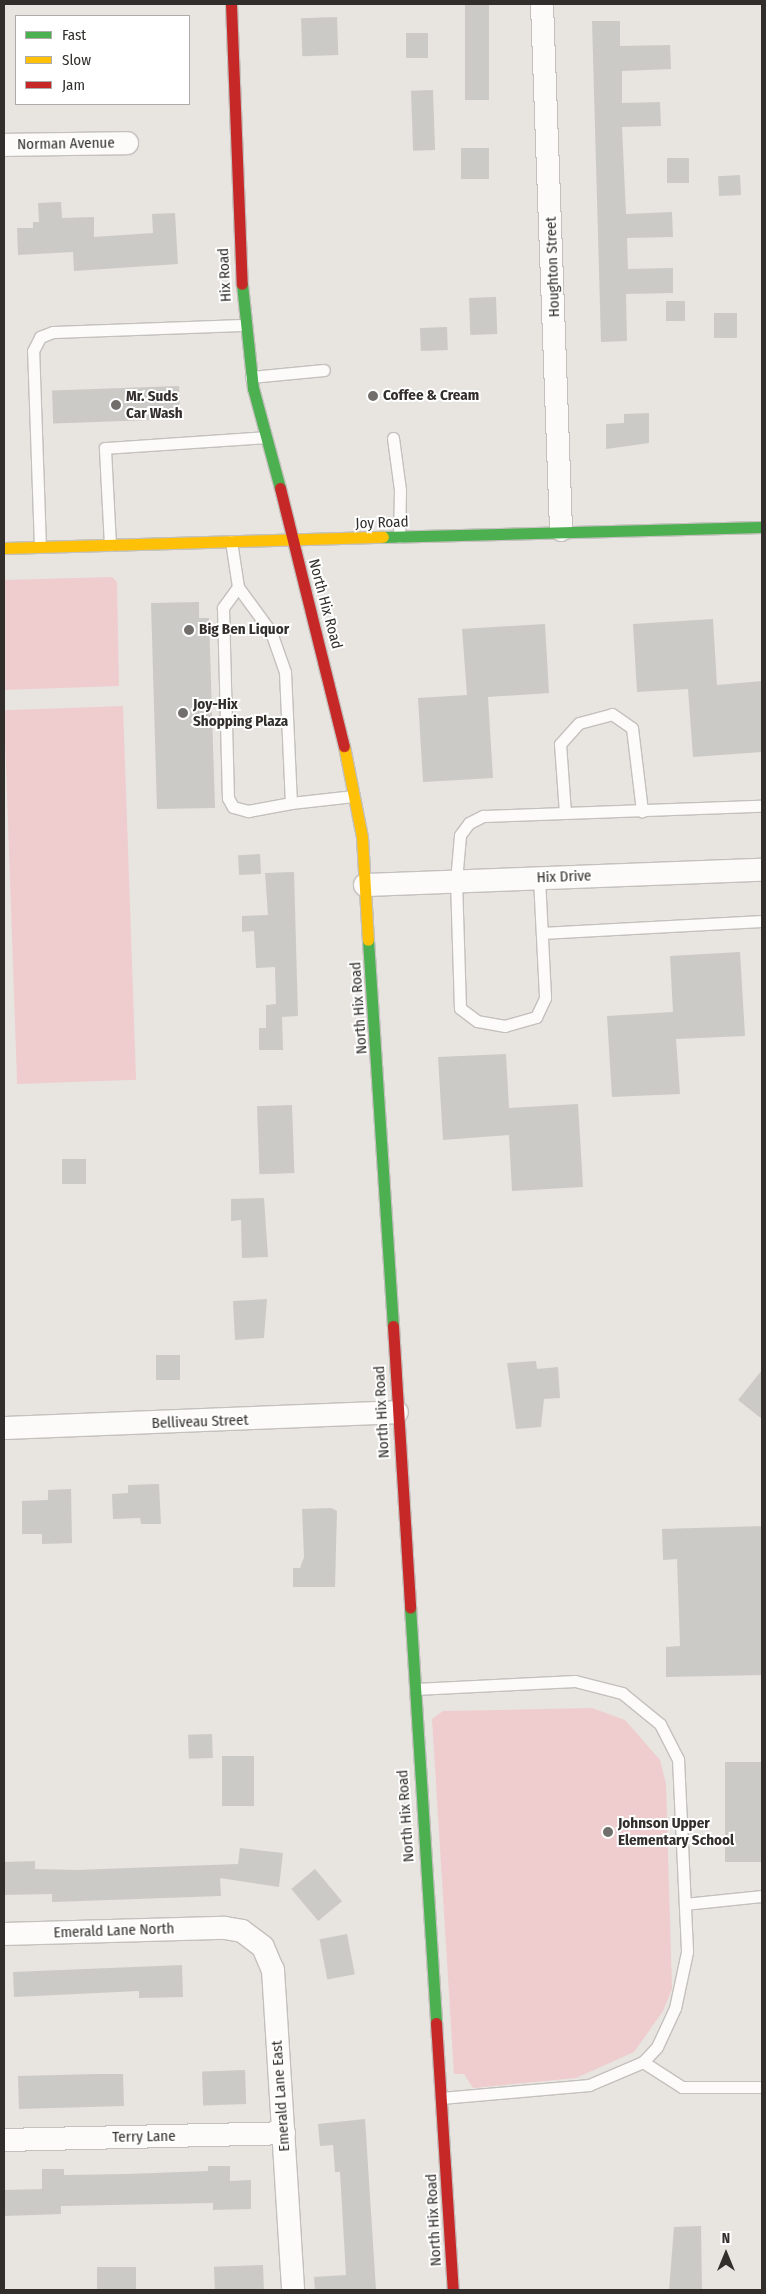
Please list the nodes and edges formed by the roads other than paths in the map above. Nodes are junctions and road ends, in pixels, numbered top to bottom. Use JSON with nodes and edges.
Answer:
{"nodes":[{"id":1,"x":231,"y":4,"type":"edge"},
{"id":2,"x":542,"y":4,"type":"edge"},
{"id":3,"x":127,"y":143,"type":"dead end"},
{"id":4,"x":4,"y":145,"type":"edge"},
{"id":5,"x":243,"y":325,"type":"junction"},
{"id":6,"x":324,"y":370,"type":"dead end"},
{"id":7,"x":251,"y":377,"type":"junction"},
{"id":8,"x":268,"y":437,"type":"junction"},
{"id":9,"x":393,"y":438,"type":"dead end"},
{"id":10,"x":762,"y":527,"type":"edge"},
{"id":11,"x":561,"y":530,"type":"junction"},
{"id":12,"x":399,"y":537,"type":"junction"},
{"id":13,"x":293,"y":539,"type":"junction"},
{"id":14,"x":231,"y":541,"type":"junction"},
{"id":15,"x":110,"y":545,"type":"junction"},
{"id":16,"x":40,"y":547,"type":"junction"},
{"id":17,"x":4,"y":548,"type":"edge"},
{"id":18,"x":238,"y":587,"type":"junction"},
{"id":19,"x":356,"y":796,"type":"junction"},
{"id":20,"x":291,"y":802,"type":"junction"},
{"id":21,"x":762,"y":806,"type":"edge"},
{"id":22,"x":642,"y":811,"type":"junction"},
{"id":23,"x":565,"y":814,"type":"junction"},
{"id":24,"x":762,"y":870,"type":"edge"},
{"id":25,"x":539,"y":878,"type":"junction"},
{"id":26,"x":456,"y":881,"type":"junction"},
{"id":27,"x":365,"y":884,"type":"junction"},
{"id":28,"x":762,"y":921,"type":"edge"},
{"id":29,"x":542,"y":933,"type":"junction"},
{"id":30,"x":397,"y":1412,"type":"junction"},
{"id":31,"x":4,"y":1428,"type":"edge"},
{"id":32,"x":413,"y":1689,"type":"junction"},
{"id":33,"x":762,"y":1896,"type":"edge"},
{"id":34,"x":685,"y":1904,"type":"junction"},
{"id":35,"x":225,"y":1928,"type":"joint"},
{"id":36,"x":4,"y":1934,"type":"edge"},
{"id":37,"x":643,"y":2062,"type":"junction"},
{"id":38,"x":762,"y":2087,"type":"edge"},
{"id":39,"x":442,"y":2098,"type":"junction"},
{"id":40,"x":284,"y":2133,"type":"junction"},
{"id":41,"x":4,"y":2140,"type":"edge"},
{"id":42,"x":293,"y":2290,"type":"edge"},
{"id":43,"x":453,"y":2290,"type":"edge"}],
"edges":[{"from":1,"to":5,"type":"street","name":"Hix Road"},
{"from":2,"to":11,"type":"street","name":"Houghton Street"},
{"from":3,"to":4,"type":"street","name":"Norman Avenue"},
{"from":5,"to":7,"type":"street","name":"Hix Road"},
{"from":5,"to":16,"type":"lane"},
{"from":6,"to":7,"type":"lane"},
{"from":7,"to":8,"type":"street","name":"Hix Road"},
{"from":8,"to":13,"type":"street","name":"Hix Road"},
{"from":8,"to":15,"type":"lane"},
{"from":9,"to":12,"type":"lane"},
{"from":10,"to":11,"type":"street","name":"Joy Road"},
{"from":11,"to":12,"type":"street","name":"Joy Road"},
{"from":12,"to":13,"type":"street","name":"Joy Road"},
{"from":13,"to":14,"type":"street","name":"Joy Road"},
{"from":13,"to":19,"type":"street","name":"North Hix Road"},
{"from":14,"to":15,"type":"street","name":"Joy Road"},
{"from":14,"to":18,"type":"lane"},
{"from":15,"to":16,"type":"street","name":"Joy Road"},
{"from":16,"to":17,"type":"street","name":"Joy Road"},
{"from":18,"to":20,"type":"lane"},
{"from":18,"to":20,"type":"lane"},
{"from":19,"to":20,"type":"lane"},
{"from":19,"to":27,"type":"street","name":"North Hix Road"},
{"from":21,"to":22,"type":"lane"},
{"from":22,"to":23,"type":"lane"},
{"from":22,"to":23,"type":"lane"},
{"from":23,"to":26,"type":"lane"},
{"from":24,"to":25,"type":"street","name":"Hix Drive"},
{"from":25,"to":26,"type":"street","name":"Hix Drive"},
{"from":25,"to":29,"type":"lane"},
{"from":26,"to":27,"type":"street","name":"Hix Drive"},
{"from":26,"to":29,"type":"lane"},
{"from":27,"to":30,"type":"street","name":"North Hix Road"},
{"from":28,"to":29,"type":"lane"},
{"from":30,"to":31,"type":"street","name":"Belliveau Street"},
{"from":30,"to":32,"type":"street","name":"North Hix Road"},
{"from":32,"to":34,"type":"lane"},
{"from":32,"to":39,"type":"street","name":"North Hix Road"},
{"from":33,"to":34,"type":"lane"},
{"from":34,"to":37,"type":"lane"},
{"from":35,"to":36,"type":"street","name":"Emerald Lane North"},
{"from":35,"to":40,"type":"street","name":"Emerald Lane East"},
{"from":37,"to":38,"type":"lane"},
{"from":37,"to":39,"type":"lane"},
{"from":39,"to":43,"type":"street","name":"North Hix Road"},
{"from":40,"to":41,"type":"street","name":"Terry Lane"},
{"from":40,"to":42,"type":"street","name":"Emerald Lane East"}]}
